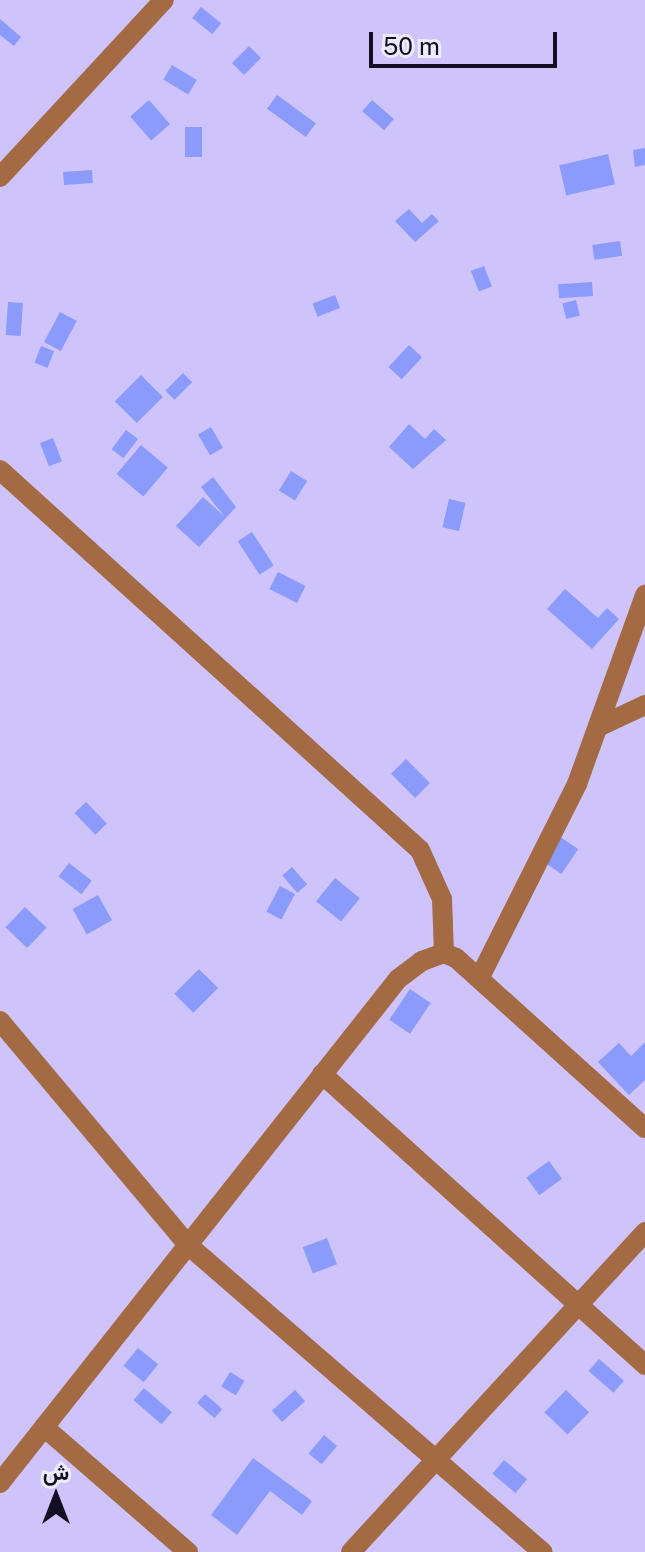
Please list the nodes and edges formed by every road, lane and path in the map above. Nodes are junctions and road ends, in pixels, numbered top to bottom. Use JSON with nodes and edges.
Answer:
{"nodes":[{"id":1,"x":164,"y":0,"type":"edge"},
{"id":2,"x":0,"y":177,"type":"edge"},
{"id":3,"x":0,"y":470,"type":"edge"},
{"id":4,"x":645,"y":595,"type":"edge"},
{"id":5,"x":645,"y":705,"type":"edge"},
{"id":6,"x":598,"y":727,"type":"junction"},
{"id":7,"x":444,"y":953,"type":"junction"},
{"id":8,"x":480,"y":977,"type":"junction"},
{"id":9,"x":0,"y":1021,"type":"edge"},
{"id":10,"x":322,"y":1074,"type":"junction"},
{"id":11,"x":645,"y":1128,"type":"edge"},
{"id":12,"x":645,"y":1232,"type":"edge"},
{"id":13,"x":188,"y":1245,"type":"junction"},
{"id":14,"x":573,"y":1307,"type":"junction"},
{"id":15,"x":645,"y":1365,"type":"edge"},
{"id":16,"x":44,"y":1427,"type":"junction"},
{"id":17,"x":437,"y":1456,"type":"junction"},
{"id":18,"x":0,"y":1483,"type":"edge"},
{"id":19,"x":188,"y":1552,"type":"edge"},
{"id":20,"x":351,"y":1552,"type":"edge"},
{"id":21,"x":542,"y":1552,"type":"edge"}],
"edges":[{"from":1,"to":2,"type":"street"},
{"from":3,"to":7,"type":"street"},
{"from":4,"to":6,"type":"street"},
{"from":5,"to":6,"type":"street"},
{"from":6,"to":8,"type":"street"},
{"from":7,"to":8,"type":"street"},
{"from":7,"to":10,"type":"street"},
{"from":8,"to":11,"type":"street"},
{"from":9,"to":13,"type":"street"},
{"from":10,"to":13,"type":"street"},
{"from":10,"to":14,"type":"street"},
{"from":12,"to":14,"type":"street"},
{"from":13,"to":16,"type":"street"},
{"from":13,"to":17,"type":"street"},
{"from":14,"to":15,"type":"street"},
{"from":14,"to":17,"type":"street"},
{"from":16,"to":18,"type":"street"},
{"from":16,"to":19,"type":"street"},
{"from":17,"to":20,"type":"street"},
{"from":17,"to":21,"type":"street"}]}
